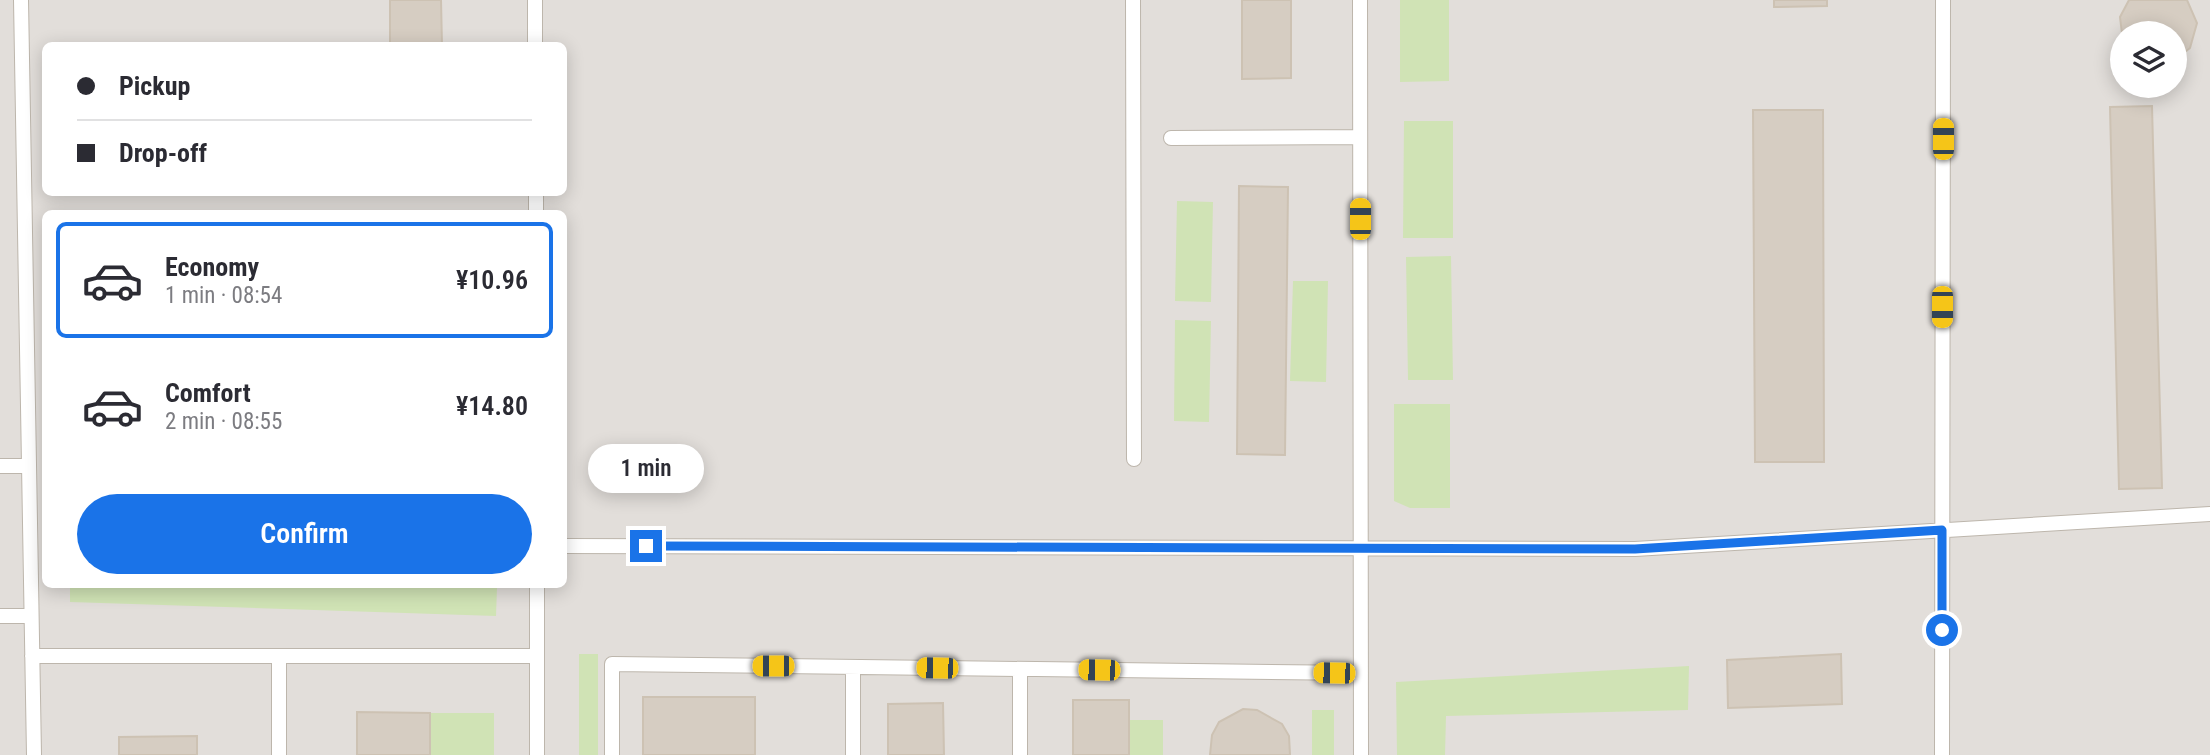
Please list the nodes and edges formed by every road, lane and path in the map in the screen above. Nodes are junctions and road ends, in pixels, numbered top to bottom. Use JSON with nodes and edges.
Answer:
{"nodes":[{"id":1,"x":21,"y":0,"type":"edge"},
{"id":2,"x":535,"y":0,"type":"edge"},
{"id":3,"x":1133,"y":0,"type":"edge"},
{"id":4,"x":1360,"y":0,"type":"edge"},
{"id":5,"x":1943,"y":0,"type":"edge"},
{"id":6,"x":535,"y":42,"type":"edge"},
{"id":7,"x":1360,"y":137,"type":"junction"},
{"id":8,"x":1171,"y":138,"type":"dead end"},
{"id":9,"x":1134,"y":458,"type":"dead end"},
{"id":10,"x":0,"y":466,"type":"edge"},
{"id":11,"x":29,"y":466,"type":"junction"},
{"id":12,"x":2210,"y":513,"type":"edge"},
{"id":13,"x":1942,"y":530,"type":"junction"},
{"id":14,"x":38,"y":544,"type":"edge"},
{"id":15,"x":567,"y":546,"type":"edge"},
{"id":16,"x":1360,"y":548,"type":"junction"},
{"id":17,"x":537,"y":588,"type":"edge"},
{"id":18,"x":0,"y":616,"type":"edge"},
{"id":19,"x":31,"y":616,"type":"junction"},
{"id":20,"x":32,"y":656,"type":"junction"},
{"id":21,"x":279,"y":656,"type":"junction"},
{"id":22,"x":537,"y":656,"type":"junction"},
{"id":23,"x":853,"y":667,"type":"junction"},
{"id":24,"x":1020,"y":669,"type":"junction"},
{"id":25,"x":1361,"y":673,"type":"junction"},
{"id":26,"x":33,"y":755,"type":"edge"},
{"id":27,"x":279,"y":755,"type":"edge"},
{"id":28,"x":537,"y":755,"type":"edge"},
{"id":29,"x":612,"y":755,"type":"edge"},
{"id":30,"x":853,"y":755,"type":"edge"},
{"id":31,"x":1020,"y":755,"type":"edge"},
{"id":32,"x":1361,"y":755,"type":"edge"},
{"id":33,"x":1942,"y":755,"type":"edge"}],
"edges":[{"from":1,"to":11,"type":"lane"},
{"from":2,"to":6,"type":"lane"},
{"from":3,"to":9,"type":"lane"},
{"from":4,"to":7,"type":"lane"},
{"from":5,"to":13,"type":"lane"},
{"from":7,"to":8,"type":"lane"},
{"from":7,"to":16,"type":"lane"},
{"from":10,"to":11,"type":"lane"},
{"from":11,"to":14,"type":"lane"},
{"from":12,"to":13,"type":"lane"},
{"from":13,"to":16,"type":"lane"},
{"from":13,"to":33,"type":"lane"},
{"from":14,"to":19,"type":"lane"},
{"from":15,"to":16,"type":"lane"},
{"from":16,"to":25,"type":"lane"},
{"from":17,"to":22,"type":"lane"},
{"from":18,"to":19,"type":"lane"},
{"from":19,"to":20,"type":"lane"},
{"from":20,"to":21,"type":"lane"},
{"from":20,"to":26,"type":"lane"},
{"from":21,"to":22,"type":"lane"},
{"from":21,"to":27,"type":"lane"},
{"from":22,"to":28,"type":"lane"},
{"from":23,"to":24,"type":"lane"},
{"from":23,"to":29,"type":"lane"},
{"from":23,"to":30,"type":"lane"},
{"from":24,"to":25,"type":"lane"},
{"from":24,"to":31,"type":"lane"},
{"from":25,"to":32,"type":"lane"}]}
